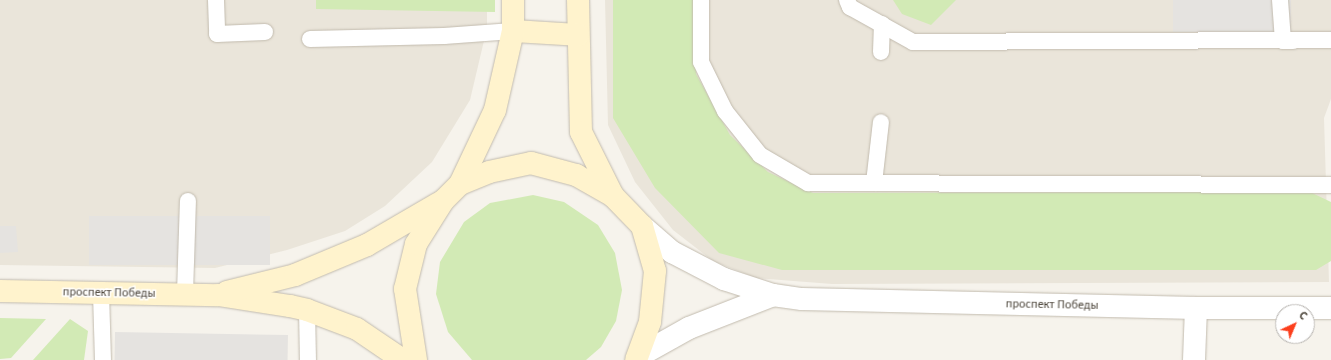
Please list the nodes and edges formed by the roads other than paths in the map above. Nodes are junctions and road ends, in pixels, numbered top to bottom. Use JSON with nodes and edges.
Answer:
{"nodes":[{"id":1,"x":216,"y":0,"type":"edge"},
{"id":2,"x":513,"y":0,"type":"edge"},
{"id":3,"x":578,"y":0,"type":"edge"},
{"id":4,"x":701,"y":0,"type":"edge"},
{"id":5,"x":847,"y":0,"type":"edge"},
{"id":6,"x":1280,"y":0,"type":"edge"},
{"id":7,"x":882,"y":24,"type":"junction"},
{"id":8,"x":513,"y":31,"type":"junction"},
{"id":9,"x":266,"y":32,"type":"dead end"},
{"id":10,"x":578,"y":35,"type":"junction"},
{"id":11,"x":310,"y":39,"type":"dead end"},
{"id":12,"x":1331,"y":40,"type":"edge"},
{"id":13,"x":1283,"y":41,"type":"junction"},
{"id":14,"x":881,"y":52,"type":"dead end"},
{"id":15,"x":881,"y":122,"type":"dead end"},
{"id":16,"x":874,"y":183,"type":"junction"},
{"id":17,"x":460,"y":184,"type":"junction"},
{"id":18,"x":1331,"y":185,"type":"edge"},
{"id":19,"x":613,"y":196,"type":"junction"},
{"id":20,"x":188,"y":201,"type":"dead end"},
{"id":21,"x":443,"y":201,"type":"junction"},
{"id":22,"x":642,"y":226,"type":"junction"},
{"id":23,"x":0,"y":292,"type":"edge"},
{"id":24,"x":101,"y":293,"type":"junction"},
{"id":25,"x":185,"y":294,"type":"junction"},
{"id":26,"x":218,"y":294,"type":"junction"},
{"id":27,"x":773,"y":295,"type":"junction"},
{"id":28,"x":1196,"y":308,"type":"junction"},
{"id":29,"x":1331,"y":308,"type":"edge"},
{"id":30,"x":307,"y":310,"type":"junction"},
{"id":31,"x":638,"y":358,"type":"edge"},
{"id":32,"x":103,"y":360,"type":"edge"},
{"id":33,"x":308,"y":360,"type":"edge"},
{"id":34,"x":403,"y":360,"type":"edge"},
{"id":35,"x":416,"y":360,"type":"edge"},
{"id":36,"x":1194,"y":360,"type":"edge"}],
"edges":[{"from":1,"to":9,"type":"lane"},
{"from":2,"to":8,"type":"street"},
{"from":3,"to":10,"type":"street"},
{"from":4,"to":16,"type":"lane"},
{"from":5,"to":7,"type":"lane"},
{"from":6,"to":13,"type":"lane"},
{"from":7,"to":13,"type":"lane"},
{"from":7,"to":14,"type":"lane"},
{"from":8,"to":10,"type":"street"},
{"from":8,"to":11,"type":"lane"},
{"from":8,"to":17,"type":"street"},
{"from":10,"to":19,"type":"street"},
{"from":12,"to":13,"type":"lane"},
{"from":15,"to":16,"type":"lane"},
{"from":16,"to":18,"type":"lane"},
{"from":17,"to":19,"type":"street"},
{"from":17,"to":21,"type":"street"},
{"from":19,"to":22,"type":"street"},
{"from":20,"to":25,"type":"lane"},
{"from":21,"to":26,"type":"street"},
{"from":21,"to":35,"type":"street"},
{"from":22,"to":27,"type":"street","name":"проспект Победы"},
{"from":22,"to":31,"type":"street"},
{"from":23,"to":24,"type":"street","name":"проспект Победы"},
{"from":24,"to":25,"type":"street","name":"проспект Победы"},
{"from":24,"to":32,"type":"lane"},
{"from":25,"to":26,"type":"street","name":"проспект Победы"},
{"from":26,"to":30,"type":"street"},
{"from":27,"to":28,"type":"street","name":"проспект Победы"},
{"from":27,"to":31,"type":"street"},
{"from":28,"to":29,"type":"street","name":"проспект Победы"},
{"from":28,"to":36,"type":"street"},
{"from":30,"to":33,"type":"lane"},
{"from":30,"to":34,"type":"street"}]}
